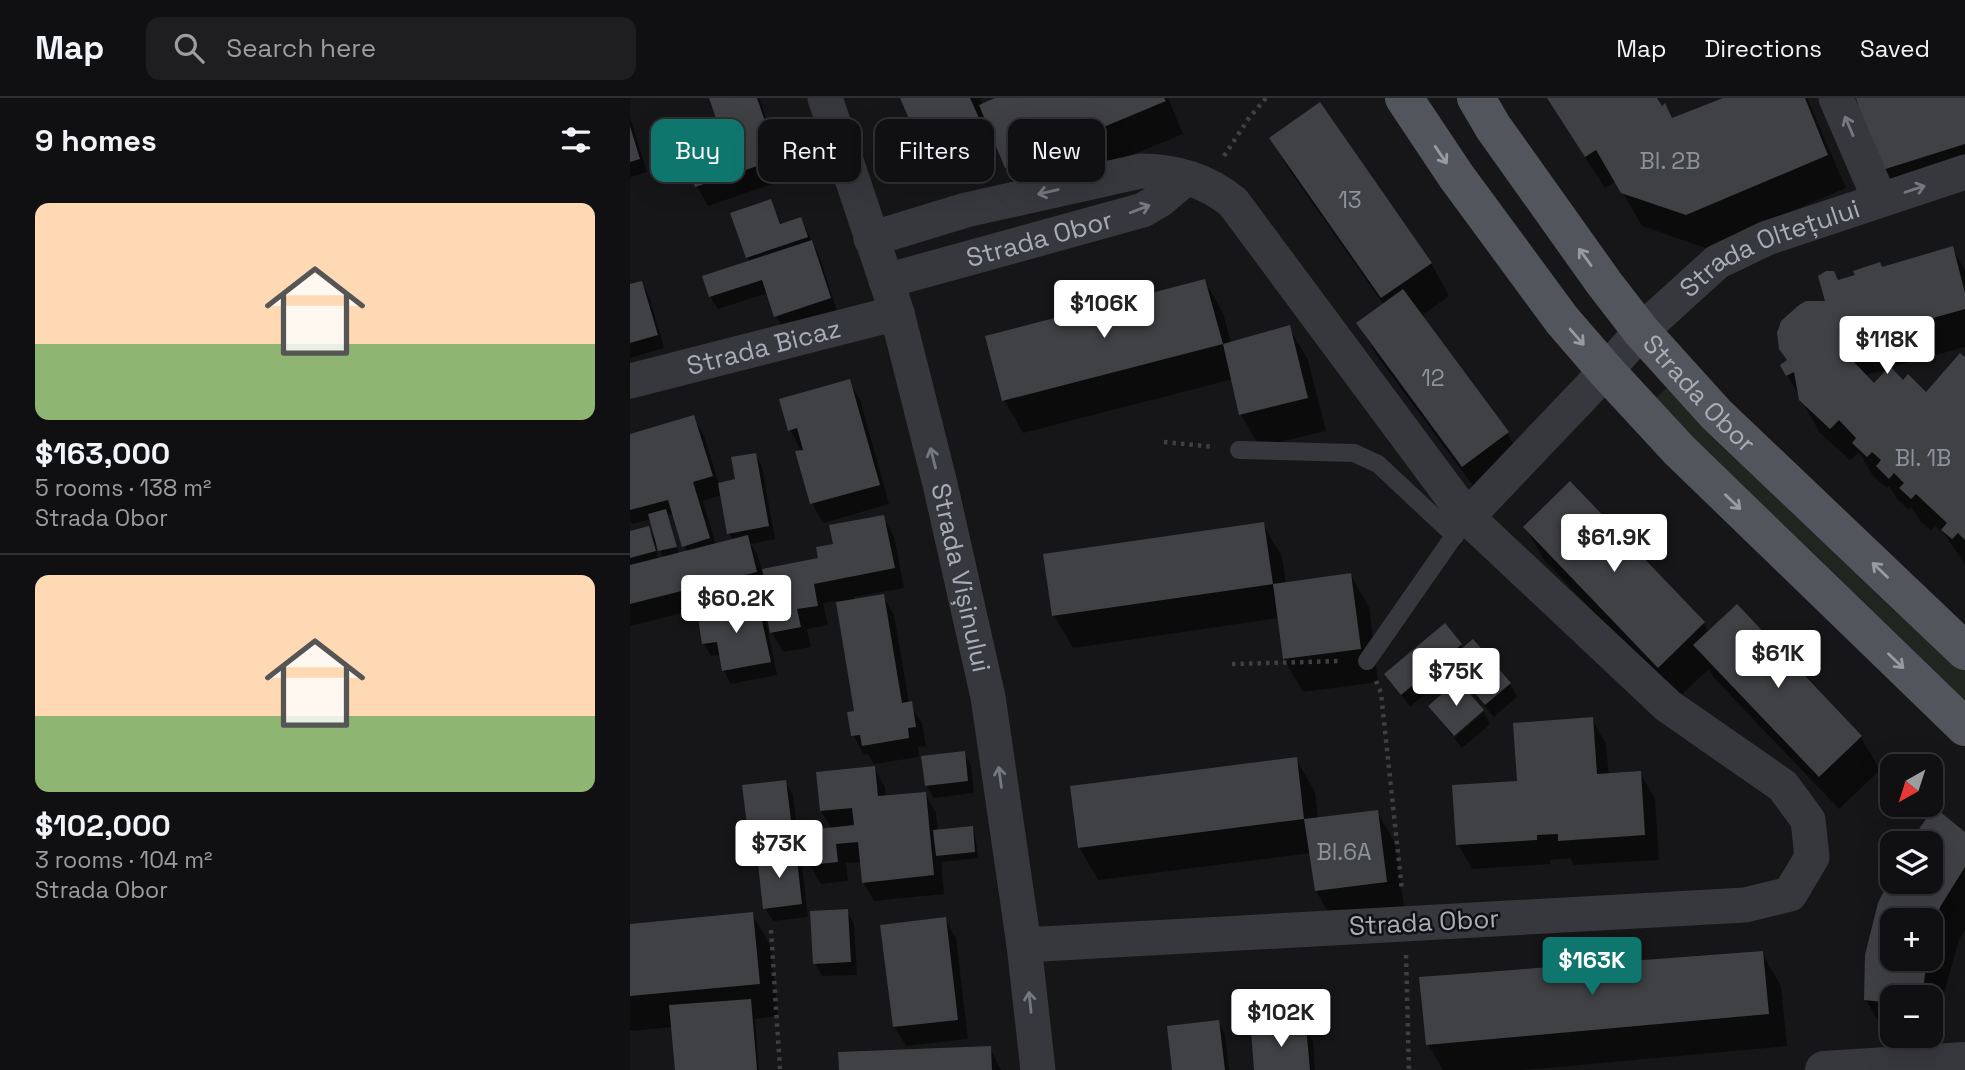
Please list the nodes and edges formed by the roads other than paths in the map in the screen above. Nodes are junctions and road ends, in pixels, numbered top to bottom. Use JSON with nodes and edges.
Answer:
{"nodes":[{"id":1,"x":825,"y":98,"type":"edge"},
{"id":2,"x":1404,"y":98,"type":"edge"},
{"id":3,"x":1476,"y":98,"type":"edge"},
{"id":4,"x":1836,"y":98,"type":"edge"},
{"id":5,"x":1965,"y":172,"type":"edge"},
{"id":6,"x":1196,"y":181,"type":"junction"},
{"id":7,"x":1880,"y":200,"type":"junction"},
{"id":8,"x":871,"y":239,"type":"junction"},
{"id":9,"x":886,"y":281,"type":"junction"},
{"id":10,"x":897,"y":313,"type":"junction"},
{"id":11,"x":1641,"y":331,"type":"junction"},
{"id":12,"x":1606,"y":371,"type":"junction"},
{"id":13,"x":630,"y":381,"type":"edge"},
{"id":14,"x":1239,"y":450,"type":"road end"},
{"id":15,"x":1461,"y":527,"type":"junction"},
{"id":16,"x":1965,"y":651,"type":"edge"},
{"id":17,"x":1367,"y":661,"type":"road end"},
{"id":18,"x":1965,"y":727,"type":"edge"},
{"id":19,"x":1024,"y":945,"type":"junction"},
{"id":20,"x":1965,"y":1053,"type":"edge"},
{"id":21,"x":1965,"y":1061,"type":"edge"},
{"id":22,"x":1038,"y":1070,"type":"edge"},
{"id":23,"x":1824,"y":1070,"type":"edge"}],
"edges":[{"from":1,"to":8,"type":"street","name":"Strada Vișinului"},
{"from":2,"to":12,"type":"main road","name":"Strada Obor","one_way":true},
{"from":11,"to":3,"type":"main road","name":"Strada Obor","one_way":true},
{"from":7,"to":4,"type":"street","one_way":true},
{"from":7,"to":5,"type":"street","name":"Strada Oltețului","one_way":true},
{"from":6,"to":8,"type":"street","name":"Strada Obor","one_way":true},
{"from":9,"to":6,"type":"street","name":"Strada Obor","one_way":true},
{"from":6,"to":15,"type":"street","name":"Strada Obor"},
{"from":7,"to":11,"type":"street","name":"Strada Oltețului"},
{"from":8,"to":9,"type":"street","name":"Strada Vișinului"},
{"from":9,"to":10,"type":"street","name":"Strada Vișinului"},
{"from":10,"to":13,"type":"street","name":"Strada Bicaz"},
{"from":19,"to":10,"type":"street","name":"Strada Vișinului","one_way":true},
{"from":11,"to":12,"type":"street","name":"Strada Oltețului"},
{"from":16,"to":11,"type":"main road","name":"Strada Obor","one_way":true},
{"from":12,"to":15,"type":"street","name":"Strada Obor"},
{"from":12,"to":18,"type":"main road","name":"Strada Obor","one_way":true},
{"from":14,"to":15,"type":"lane"},
{"from":15,"to":17,"type":"lane"},
{"from":15,"to":19,"type":"street","name":"Strada Obor"},
{"from":22,"to":19,"type":"street","name":"Strada Vișinului","one_way":true},
{"from":20,"to":21,"type":"lane"},
{"from":21,"to":23,"type":"street"}]}
